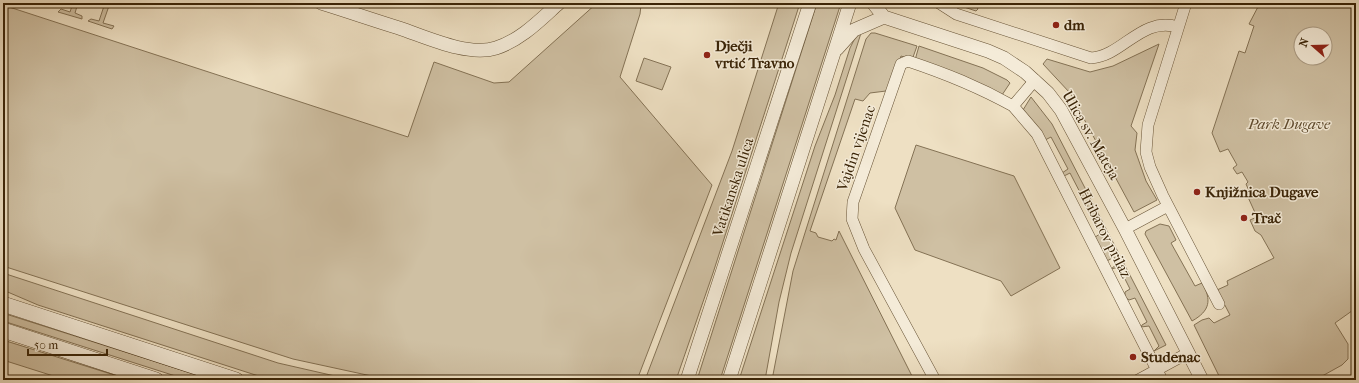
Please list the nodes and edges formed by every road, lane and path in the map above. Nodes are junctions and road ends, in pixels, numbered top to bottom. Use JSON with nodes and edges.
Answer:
{"nodes":[{"id":1,"x":321,"y":3,"type":"edge"},
{"id":2,"x":559,"y":3,"type":"edge"},
{"id":3,"x":810,"y":3,"type":"edge"},
{"id":4,"x":850,"y":3,"type":"edge"},
{"id":5,"x":873,"y":3,"type":"edge"},
{"id":6,"x":939,"y":3,"type":"edge"},
{"id":7,"x":1186,"y":3,"type":"edge"},
{"id":8,"x":884,"y":17,"type":"junction"},
{"id":9,"x":1178,"y":27,"type":"junction"},
{"id":10,"x":835,"y":52,"type":"junction"},
{"id":11,"x":1034,"y":80,"type":"junction"},
{"id":12,"x":1013,"y":106,"type":"junction"},
{"id":13,"x":1168,"y":206,"type":"junction"},
{"id":14,"x":1125,"y":229,"type":"junction"},
{"id":15,"x":3,"y":304,"type":"edge"},
{"id":16,"x":1218,"y":304,"type":"dead end"},
{"id":17,"x":3,"y":330,"type":"edge"},
{"id":18,"x":1188,"y":353,"type":"junction"},
{"id":19,"x":1160,"y":375,"type":"edge"},
{"id":20,"x":156,"y":380,"type":"edge"},
{"id":21,"x":236,"y":380,"type":"edge"},
{"id":22,"x":687,"y":380,"type":"edge"},
{"id":23,"x":728,"y":380,"type":"edge"},
{"id":24,"x":935,"y":380,"type":"edge"},
{"id":25,"x":1138,"y":380,"type":"edge"},
{"id":26,"x":1202,"y":380,"type":"edge"}],
"edges":[{"from":1,"to":2,"type":"street"},
{"from":3,"to":22,"type":"street","name":"Vatikanska ulica"},
{"from":4,"to":10,"type":"street"},
{"from":5,"to":8,"type":"street"},
{"from":6,"to":9,"type":"street"},
{"from":7,"to":9,"type":"street"},
{"from":8,"to":10,"type":"street"},
{"from":8,"to":11,"type":"street","name":"Ulica sv. Mateja"},
{"from":9,"to":13,"type":"street"},
{"from":10,"to":23,"type":"street"},
{"from":11,"to":12,"type":"street"},
{"from":11,"to":14,"type":"street","name":"Ulica sv. Mateja"},
{"from":12,"to":19,"type":"street","name":"Hribarov prilaz"},
{"from":12,"to":24,"type":"street","name":"Vajdin vijenac"},
{"from":13,"to":14,"type":"street"},
{"from":13,"to":16,"type":"street"},
{"from":14,"to":18,"type":"street","name":"Ulica sv. Mateja"},
{"from":15,"to":21,"type":"main road"},
{"from":17,"to":20,"type":"main road"},
{"from":18,"to":19,"type":"street"},
{"from":18,"to":26,"type":"street","name":"Ulica sv. Mateja"},
{"from":19,"to":25,"type":"street"}]}
